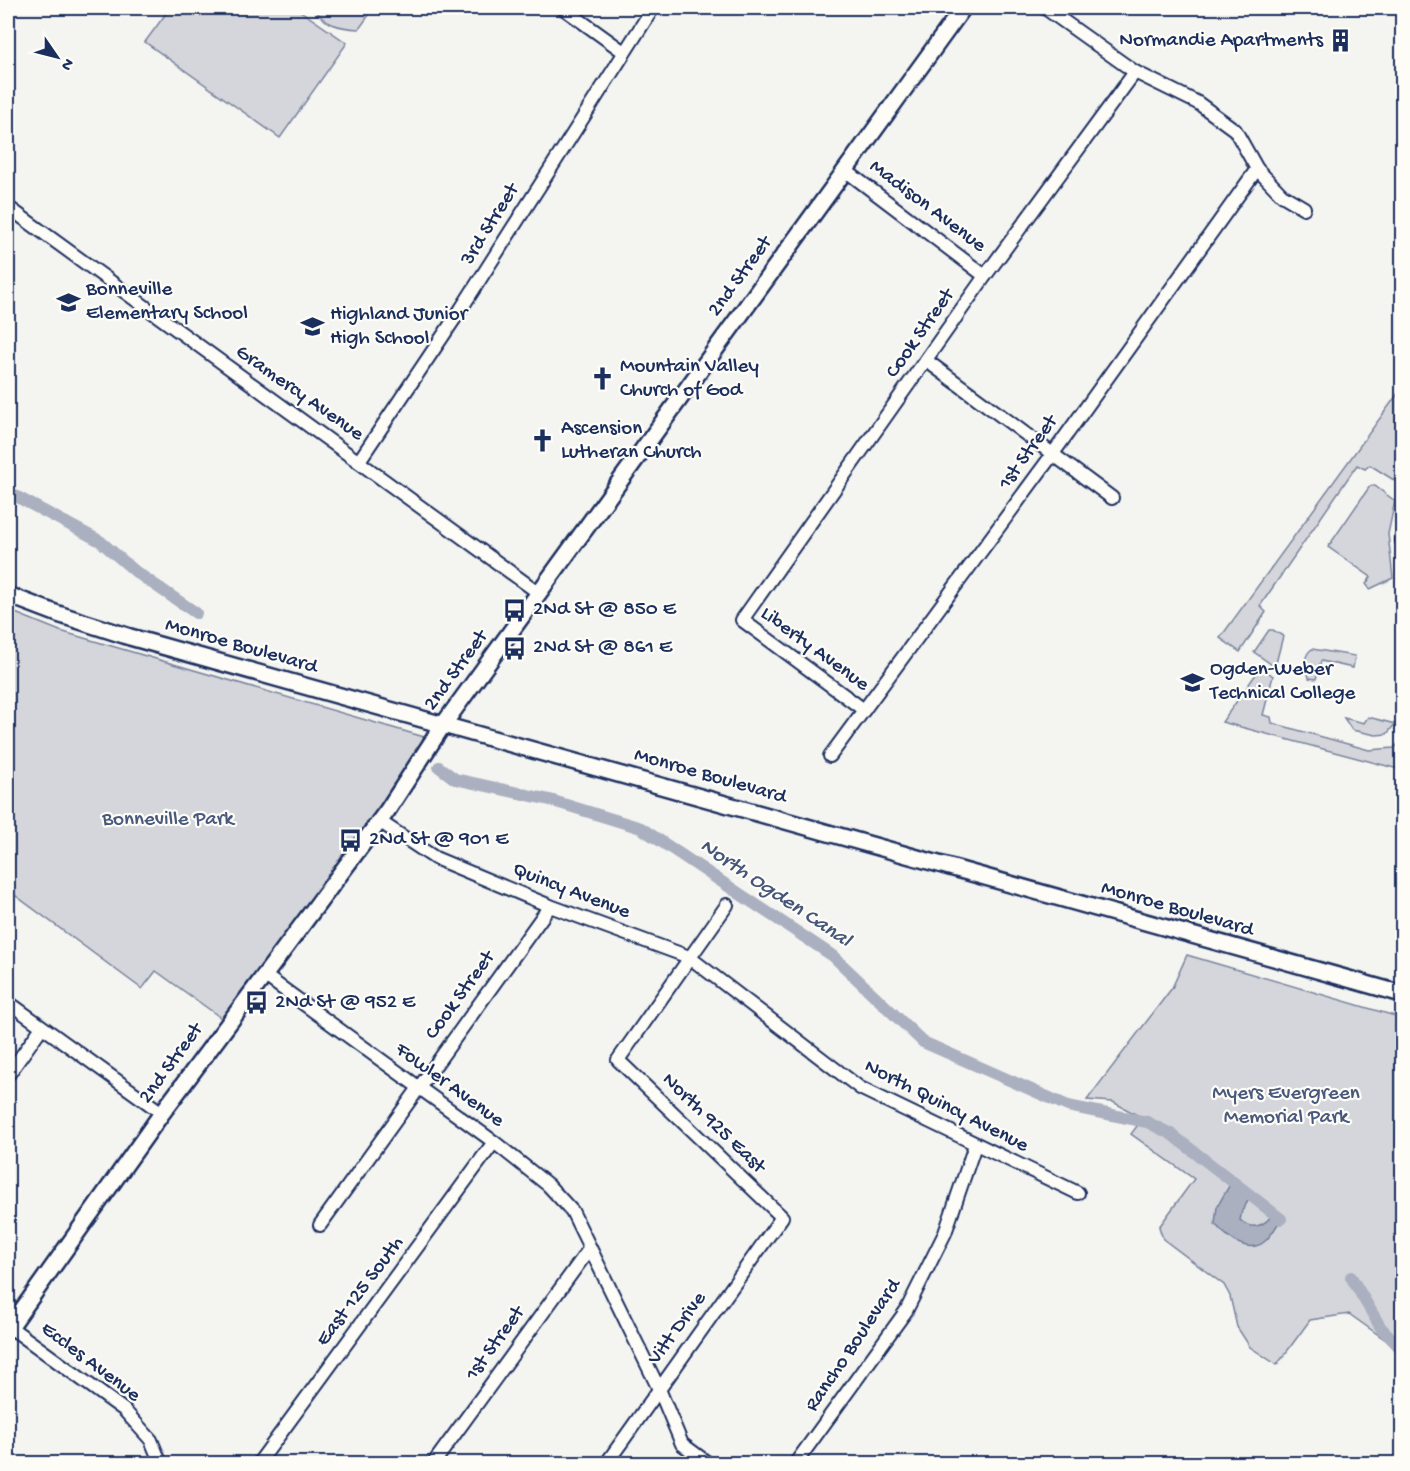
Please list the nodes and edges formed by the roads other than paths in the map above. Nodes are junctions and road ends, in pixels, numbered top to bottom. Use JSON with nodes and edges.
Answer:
{"nodes":[{"id":1,"x":563,"y":8,"type":"edge"},
{"id":2,"x":653,"y":8,"type":"edge"},
{"id":3,"x":963,"y":8,"type":"edge"},
{"id":4,"x":1045,"y":8,"type":"edge"},
{"id":5,"x":624,"y":52,"type":"junction"},
{"id":6,"x":1135,"y":72,"type":"junction"},
{"id":7,"x":1257,"y":169,"type":"junction"},
{"id":8,"x":845,"y":170,"type":"junction"},
{"id":9,"x":8,"y":207,"type":"edge"},
{"id":10,"x":1304,"y":208,"type":"dead end"},
{"id":11,"x":985,"y":276,"type":"junction"},
{"id":12,"x":927,"y":361,"type":"junction"},
{"id":13,"x":1052,"y":455,"type":"junction"},
{"id":14,"x":359,"y":461,"type":"junction"},
{"id":15,"x":1112,"y":498,"type":"dead end"},
{"id":16,"x":539,"y":593,"type":"junction"},
{"id":17,"x":8,"y":595,"type":"edge"},
{"id":18,"x":742,"y":620,"type":"joint"},
{"id":19,"x":864,"y":710,"type":"junction"},
{"id":20,"x":443,"y":725,"type":"junction"},
{"id":21,"x":830,"y":756,"type":"dead end"},
{"id":22,"x":379,"y":821,"type":"junction"},
{"id":23,"x":728,"y":905,"type":"dead end"},
{"id":24,"x":550,"y":906,"type":"junction"},
{"id":25,"x":689,"y":957,"type":"junction"},
{"id":26,"x":264,"y":975,"type":"junction"},
{"id":27,"x":1402,"y":994,"type":"edge"},
{"id":28,"x":8,"y":1002,"type":"edge"},
{"id":29,"x":42,"y":1027,"type":"junction"},
{"id":30,"x":8,"y":1075,"type":"edge"},
{"id":31,"x":418,"y":1088,"type":"junction"},
{"id":32,"x":162,"y":1113,"type":"junction"},
{"id":33,"x":494,"y":1142,"type":"junction"},
{"id":34,"x":975,"y":1145,"type":"junction"},
{"id":35,"x":1078,"y":1193,"type":"dead end"},
{"id":36,"x":782,"y":1217,"type":"joint"},
{"id":37,"x":320,"y":1225,"type":"dead end"},
{"id":38,"x":590,"y":1248,"type":"junction"},
{"id":39,"x":9,"y":1328,"type":"edge"},
{"id":40,"x":659,"y":1389,"type":"junction"},
{"id":41,"x":161,"y":1464,"type":"edge"},
{"id":42,"x":258,"y":1464,"type":"edge"},
{"id":43,"x":433,"y":1464,"type":"edge"},
{"id":44,"x":606,"y":1464,"type":"edge"},
{"id":45,"x":709,"y":1464,"type":"edge"},
{"id":46,"x":795,"y":1464,"type":"edge"}],
"edges":[{"from":1,"to":5,"type":"street"},
{"from":2,"to":5,"type":"street","name":"3rd Street"},
{"from":3,"to":8,"type":"main road","name":"2nd Street"},
{"from":4,"to":6,"type":"street"},
{"from":5,"to":14,"type":"street","name":"3rd Street"},
{"from":6,"to":7,"type":"street"},
{"from":6,"to":11,"type":"street","name":"Cook Street"},
{"from":7,"to":10,"type":"street"},
{"from":7,"to":13,"type":"street","name":"1st Street"},
{"from":8,"to":11,"type":"street","name":"Madison Avenue"},
{"from":8,"to":16,"type":"main road","name":"2nd Street"},
{"from":9,"to":14,"type":"street","name":"Gramercy Avenue"},
{"from":11,"to":12,"type":"street","name":"Cook Street"},
{"from":12,"to":13,"type":"street"},
{"from":12,"to":18,"type":"street","name":"Cook Street"},
{"from":13,"to":15,"type":"street"},
{"from":13,"to":19,"type":"street","name":"1st Street"},
{"from":14,"to":16,"type":"street","name":"Gramercy Avenue"},
{"from":16,"to":20,"type":"main road","name":"2nd Street"},
{"from":17,"to":20,"type":"main road","name":"Monroe Boulevard"},
{"from":18,"to":19,"type":"street","name":"Liberty Avenue"},
{"from":19,"to":21,"type":"street","name":"1st Street"},
{"from":20,"to":22,"type":"main road","name":"2nd Street"},
{"from":20,"to":27,"type":"main road","name":"Monroe Boulevard"},
{"from":22,"to":24,"type":"street","name":"Quincy Avenue"},
{"from":22,"to":26,"type":"main road","name":"2nd Street"},
{"from":23,"to":25,"type":"street"},
{"from":24,"to":25,"type":"street","name":"Quincy Avenue"},
{"from":24,"to":31,"type":"street","name":"Cook Street"},
{"from":25,"to":34,"type":"street","name":"North Quincy Avenue"},
{"from":25,"to":36,"type":"street","name":"North 925 East"},
{"from":26,"to":31,"type":"street","name":"Fowler Avenue"},
{"from":26,"to":32,"type":"main road","name":"2nd Street"},
{"from":28,"to":29,"type":"street"},
{"from":29,"to":30,"type":"street"},
{"from":29,"to":32,"type":"street"},
{"from":31,"to":33,"type":"street","name":"Fowler Avenue"},
{"from":31,"to":37,"type":"street","name":"Cook Street"},
{"from":32,"to":39,"type":"main road","name":"2nd Street"},
{"from":33,"to":38,"type":"street","name":"Fowler Avenue"},
{"from":33,"to":42,"type":"street","name":"East 125 South"},
{"from":34,"to":35,"type":"street","name":"North Quincy Avenue"},
{"from":34,"to":46,"type":"street","name":"Rancho Boulevard"},
{"from":36,"to":40,"type":"street","name":"Vitt Drive"},
{"from":38,"to":40,"type":"street","name":"Fowler Avenue"},
{"from":38,"to":43,"type":"street","name":"1st Street"},
{"from":39,"to":41,"type":"street","name":"Eccles Avenue"},
{"from":40,"to":44,"type":"street","name":"Vitt Drive"},
{"from":40,"to":45,"type":"street","name":"Fowler Avenue"}]}
